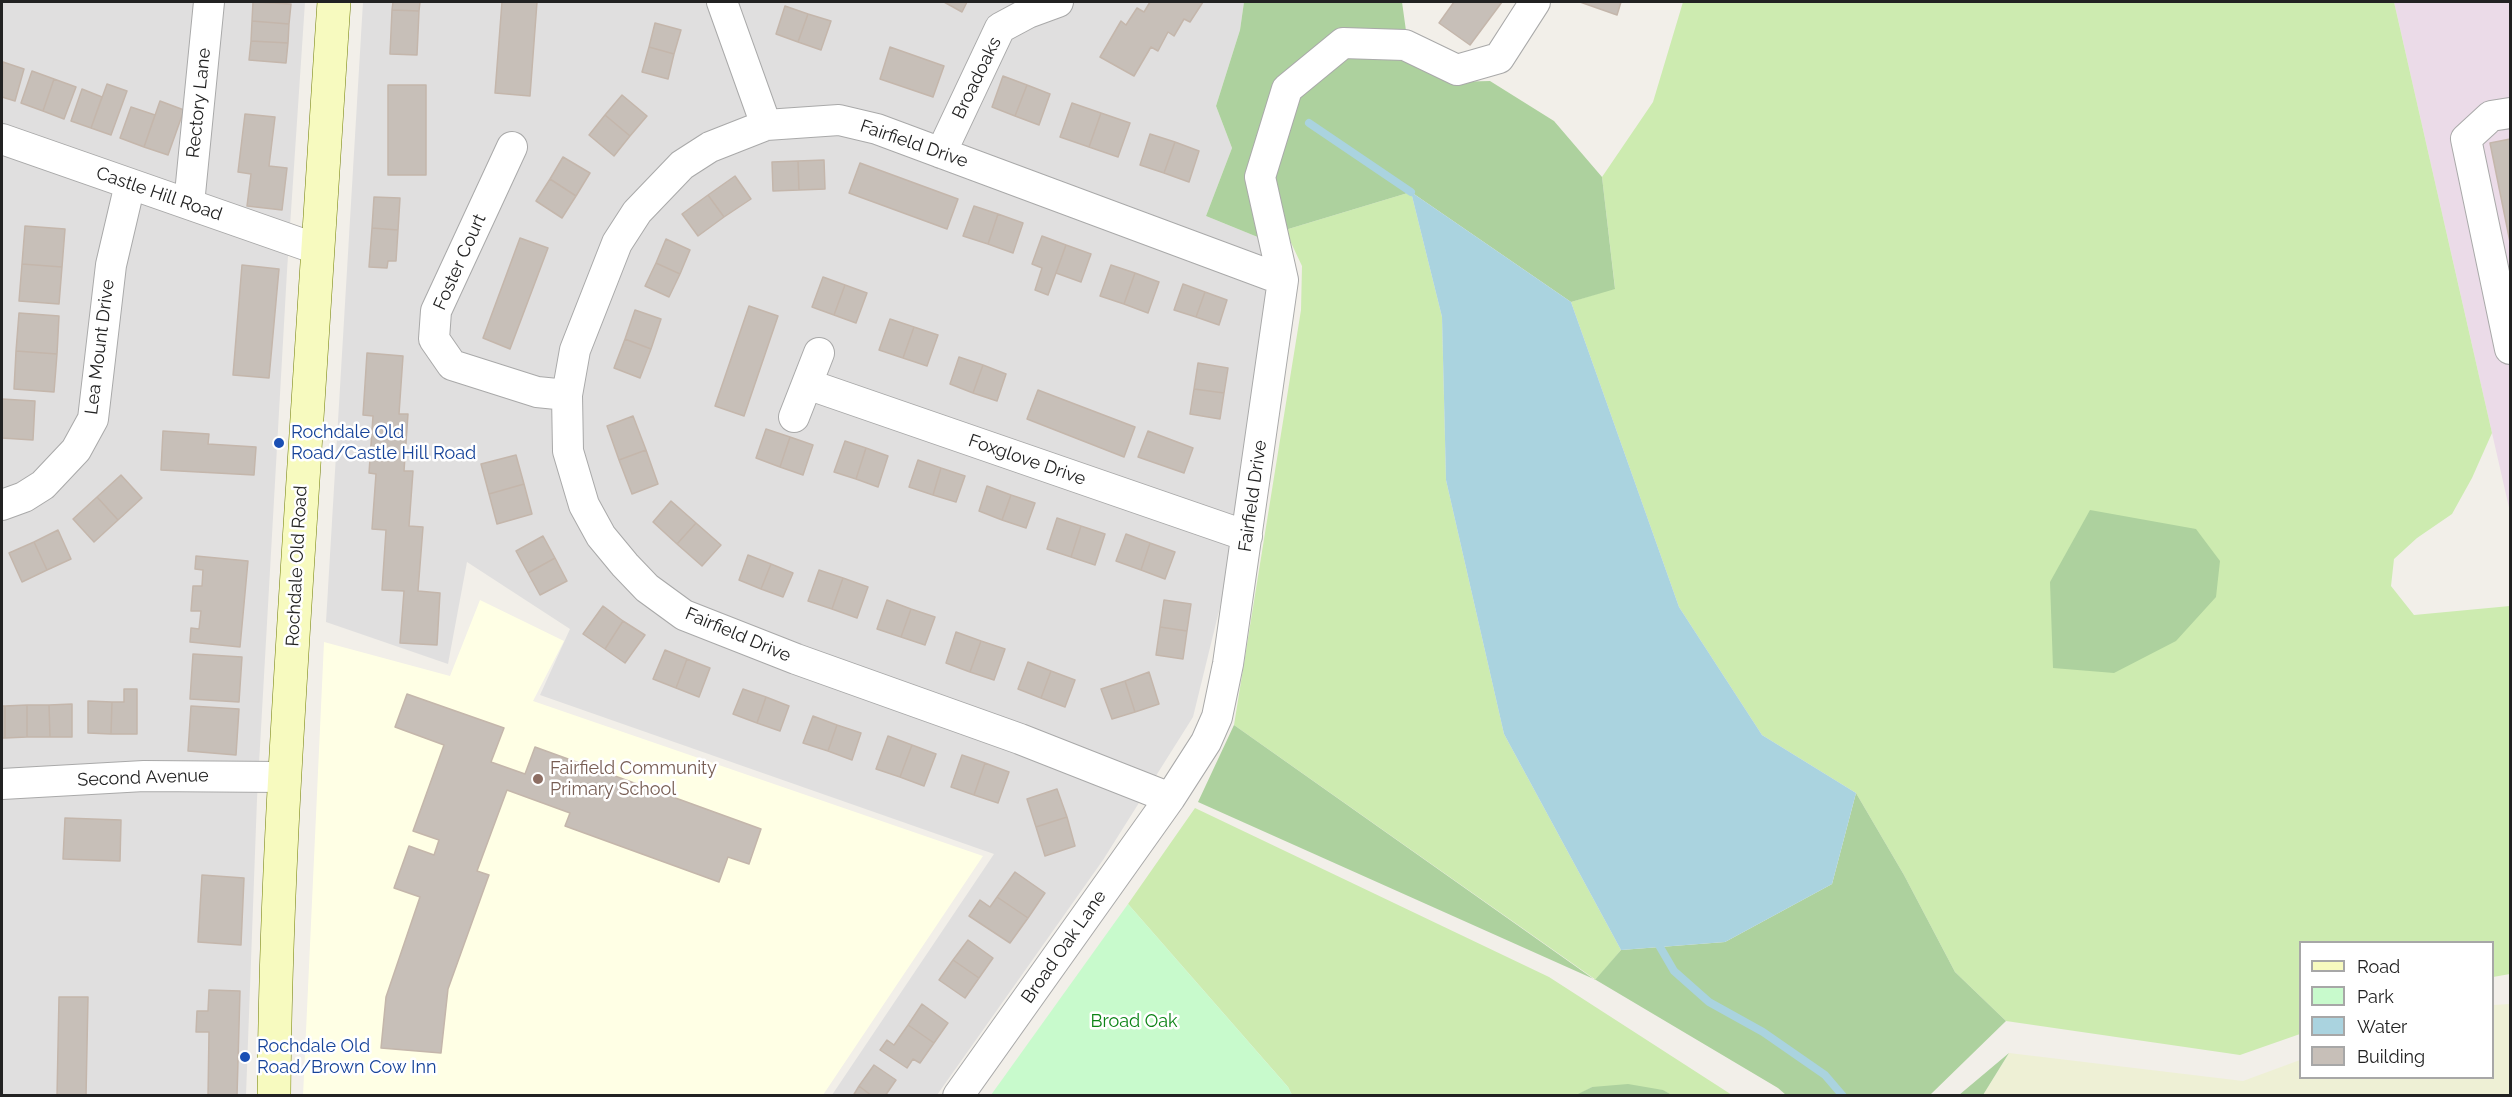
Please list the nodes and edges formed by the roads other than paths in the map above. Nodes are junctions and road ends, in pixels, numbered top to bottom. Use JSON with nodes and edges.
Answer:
{"nodes":[{"id":1,"x":209,"y":2,"type":"edge"},
{"id":2,"x":334,"y":2,"type":"edge"},
{"id":3,"x":722,"y":2,"type":"edge"},
{"id":4,"x":1058,"y":2,"type":"edge"},
{"id":5,"x":1535,"y":2,"type":"edge"},
{"id":6,"x":2511,"y":113,"type":"edge"},
{"id":7,"x":766,"y":124,"type":"junction"},
{"id":8,"x":2,"y":140,"type":"edge"},
{"id":9,"x":512,"y":147,"type":"dead end"},
{"id":10,"x":941,"y":153,"type":"junction"},
{"id":11,"x":130,"y":184,"type":"junction"},
{"id":12,"x":189,"y":204,"type":"junction"},
{"id":13,"x":317,"y":249,"type":"junction"},
{"id":14,"x":1284,"y":280,"type":"junction"},
{"id":15,"x":2511,"y":349,"type":"edge"},
{"id":16,"x":819,"y":353,"type":"dead end"},
{"id":17,"x":807,"y":384,"type":"junction"},
{"id":18,"x":567,"y":395,"type":"junction"},
{"id":19,"x":794,"y":417,"type":"dead end"},
{"id":20,"x":2,"y":505,"type":"edge"},
{"id":21,"x":1247,"y":536,"type":"junction"},
{"id":22,"x":284,"y":777,"type":"junction"},
{"id":23,"x":2,"y":784,"type":"edge"},
{"id":24,"x":1170,"y":798,"type":"junction"},
{"id":25,"x":274,"y":1095,"type":"edge"},
{"id":26,"x":958,"y":1095,"type":"edge"}],
"edges":[{"from":1,"to":12,"type":"street","name":"Rectory Lane"},
{"from":2,"to":13,"type":"main road","name":"Rochdale Old Road"},
{"from":3,"to":7,"type":"street"},
{"from":4,"to":10,"type":"street","name":"Broadoaks"},
{"from":5,"to":14,"type":"street"},
{"from":6,"to":15,"type":"street"},
{"from":7,"to":10,"type":"street","name":"Fairfield Drive"},
{"from":7,"to":18,"type":"street","name":"Fairfield Drive"},
{"from":8,"to":11,"type":"street","name":"Castle Hill Road"},
{"from":9,"to":18,"type":"street","name":"Foster Court"},
{"from":10,"to":14,"type":"street","name":"Fairfield Drive"},
{"from":11,"to":12,"type":"street","name":"Castle Hill Road"},
{"from":11,"to":20,"type":"street","name":"Lea Mount Drive"},
{"from":12,"to":13,"type":"street","name":"Castle Hill Road"},
{"from":13,"to":22,"type":"main road","name":"Rochdale Old Road"},
{"from":14,"to":21,"type":"street","name":"Fairfield Drive"},
{"from":16,"to":17,"type":"street"},
{"from":17,"to":19,"type":"street"},
{"from":17,"to":21,"type":"street","name":"Foxglove Drive"},
{"from":18,"to":24,"type":"street","name":"Fairfield Drive"},
{"from":21,"to":24,"type":"street","name":"Fairfield Drive"},
{"from":22,"to":23,"type":"street","name":"Second Avenue"},
{"from":22,"to":25,"type":"main road","name":"Rochdale Old Road"},
{"from":24,"to":26,"type":"street","name":"Broad Oak Lane"}]}
